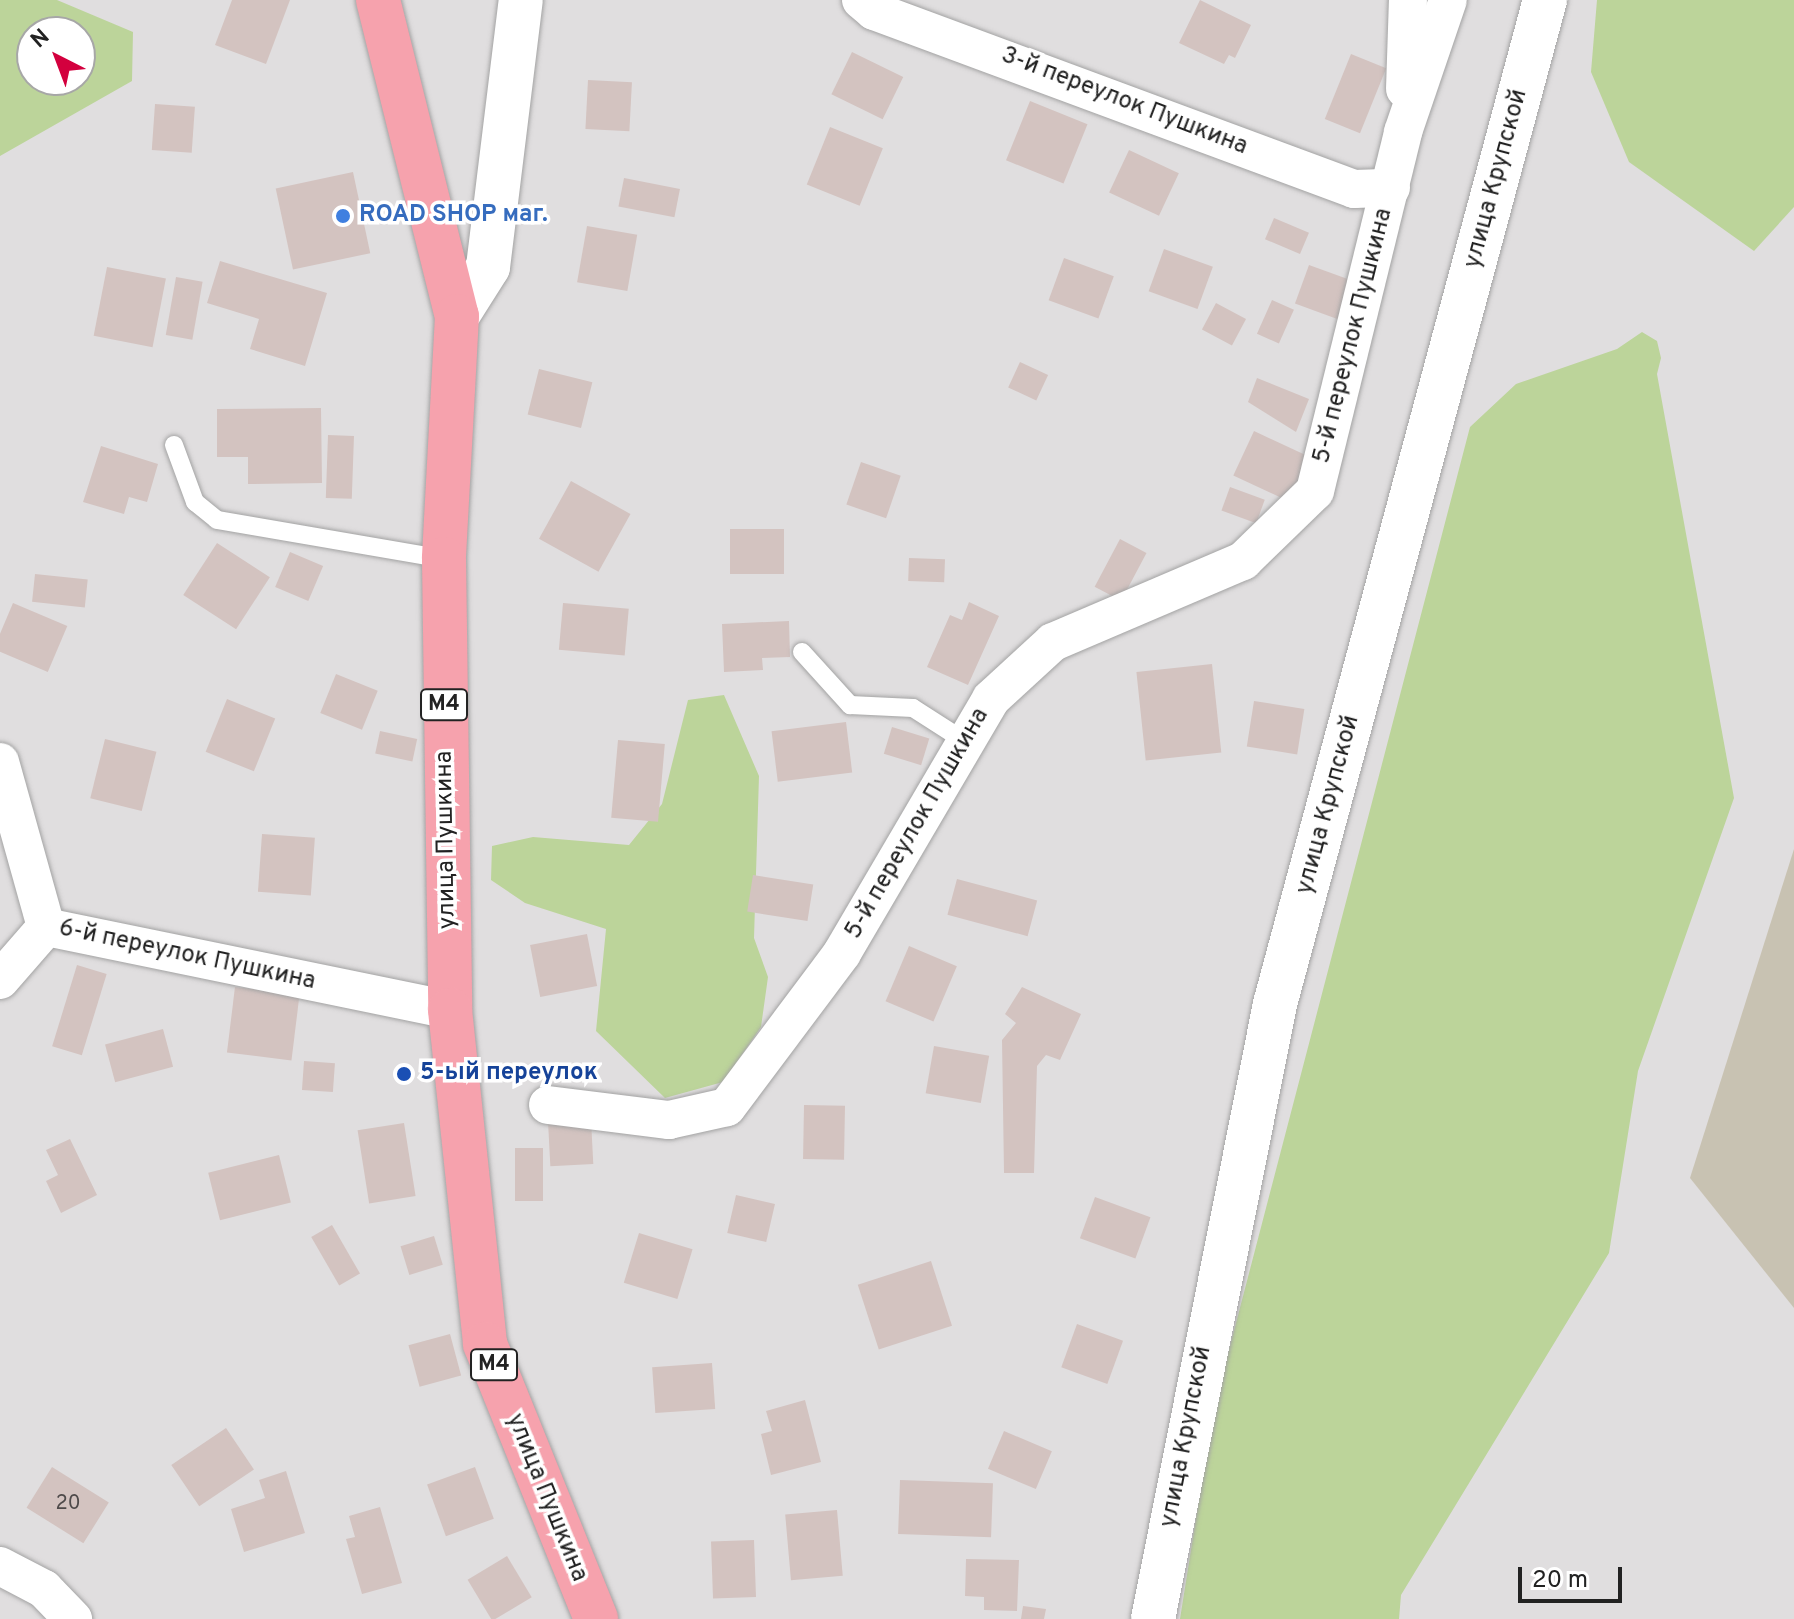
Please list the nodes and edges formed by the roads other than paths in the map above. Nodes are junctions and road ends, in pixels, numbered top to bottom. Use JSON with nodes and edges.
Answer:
{"nodes":[{"id":1,"x":378,"y":0,"type":"edge"},
{"id":2,"x":521,"y":0,"type":"edge"},
{"id":3,"x":861,"y":0,"type":"edge"},
{"id":4,"x":1408,"y":0,"type":"edge"},
{"id":5,"x":1448,"y":0,"type":"edge"},
{"id":6,"x":1545,"y":0,"type":"edge"},
{"id":7,"x":1403,"y":132,"type":"junction"},
{"id":8,"x":1391,"y":188,"type":"junction"},
{"id":9,"x":457,"y":316,"type":"junction"},
{"id":10,"x":174,"y":445,"type":"dead end"},
{"id":11,"x":444,"y":559,"type":"junction"},
{"id":12,"x":802,"y":652,"type":"dead end"},
{"id":13,"x":966,"y":742,"type":"junction"},
{"id":14,"x":0,"y":762,"type":"edge"},
{"id":15,"x":46,"y":927,"type":"junction"},
{"id":16,"x":0,"y":980,"type":"edge"},
{"id":17,"x":450,"y":1010,"type":"junction"},
{"id":18,"x":548,"y":1105,"type":"dead end"},
{"id":19,"x":0,"y":1566,"type":"edge"},
{"id":20,"x":73,"y":1619,"type":"edge"},
{"id":21,"x":596,"y":1619,"type":"edge"},
{"id":22,"x":1153,"y":1619,"type":"edge"}],
"edges":[{"from":1,"to":9,"type":"highway","number":"M4"},
{"from":2,"to":9,"type":"street","name":"улица Пушкина"},
{"from":3,"to":8,"type":"street","name":"3-й переулок Пушкина"},
{"from":4,"to":7,"type":"street"},
{"from":5,"to":7,"type":"street"},
{"from":6,"to":22,"type":"street","name":"улица Крупской"},
{"from":7,"to":8,"type":"street","name":"5-й переулок Пушкина"},
{"from":8,"to":13,"type":"street","name":"5-й переулок Пушкина"},
{"from":9,"to":11,"type":"highway","name":"улица Пушкина","number":"M4"},
{"from":10,"to":11,"type":"lane"},
{"from":11,"to":17,"type":"highway","name":"улица Пушкина","number":"M4"},
{"from":12,"to":13,"type":"lane"},
{"from":13,"to":18,"type":"street","name":"5-й переулок Пушкина"},
{"from":14,"to":15,"type":"street","name":"6-й переулок Пушкина"},
{"from":15,"to":16,"type":"street"},
{"from":15,"to":17,"type":"street","name":"6-й переулок Пушкина"},
{"from":17,"to":21,"type":"highway","name":"улица Пушкина","number":"M4"},
{"from":19,"to":20,"type":"street"}]}
